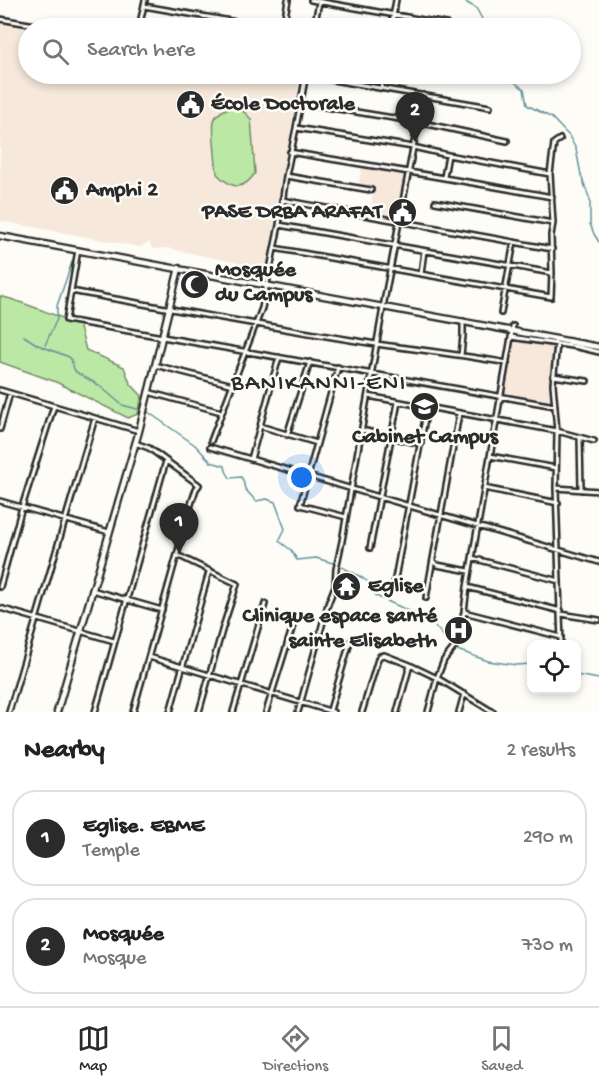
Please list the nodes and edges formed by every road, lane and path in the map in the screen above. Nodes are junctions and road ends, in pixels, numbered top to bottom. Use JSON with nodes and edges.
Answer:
{"nodes":[{"id":1,"x":145,"y":0,"type":"edge"},
{"id":2,"x":288,"y":0,"type":"edge"},
{"id":3,"x":311,"y":0,"type":"edge"},
{"id":4,"x":396,"y":0,"type":"edge"},
{"id":5,"x":319,"y":1,"type":"edge"},
{"id":6,"x":144,"y":6,"type":"junction"},
{"id":7,"x":394,"y":15,"type":"junction"},
{"id":8,"x":142,"y":18,"type":"edge"},
{"id":9,"x":213,"y":18,"type":"edge"},
{"id":10,"x":285,"y":18,"type":"edge"},
{"id":11,"x":316,"y":18,"type":"edge"},
{"id":12,"x":393,"y":18,"type":"edge"},
{"id":13,"x":411,"y":18,"type":"edge"},
{"id":14,"x":0,"y":19,"type":"edge"},
{"id":15,"x":18,"y":22,"type":"edge"},
{"id":16,"x":304,"y":84,"type":"edge"},
{"id":17,"x":360,"y":84,"type":"edge"},
{"id":18,"x":382,"y":84,"type":"edge"},
{"id":19,"x":381,"y":88,"type":"junction"},
{"id":20,"x":423,"y":95,"type":"junction"},
{"id":21,"x":301,"y":103,"type":"junction"},
{"id":22,"x":490,"y":107,"type":"dead end"},
{"id":23,"x":418,"y":122,"type":"junction"},
{"id":24,"x":296,"y":128,"type":"junction"},
{"id":25,"x":560,"y":139,"type":"dead end"},
{"id":26,"x":507,"y":141,"type":"dead end"},
{"id":27,"x":413,"y":147,"type":"junction"},
{"id":28,"x":290,"y":152,"type":"junction"},
{"id":29,"x":448,"y":155,"type":"junction"},
{"id":30,"x":408,"y":172,"type":"junction"},
{"id":31,"x":550,"y":174,"type":"junction"},
{"id":32,"x":286,"y":176,"type":"junction"},
{"id":33,"x":444,"y":177,"type":"junction"},
{"id":34,"x":372,"y":190,"type":"dead end"},
{"id":35,"x":552,"y":197,"type":"junction"},
{"id":36,"x":282,"y":200,"type":"junction"},
{"id":37,"x":435,"y":202,"type":"dead end"},
{"id":38,"x":399,"y":221,"type":"junction"},
{"id":39,"x":553,"y":223,"type":"junction"},
{"id":40,"x":279,"y":225,"type":"junction"},
{"id":41,"x":0,"y":236,"type":"edge"},
{"id":42,"x":514,"y":242,"type":"junction"},
{"id":43,"x":394,"y":245,"type":"junction"},
{"id":44,"x":274,"y":248,"type":"junction"},
{"id":45,"x":552,"y":249,"type":"junction"},
{"id":46,"x":78,"y":250,"type":"junction"},
{"id":47,"x":424,"y":251,"type":"junction"},
{"id":48,"x":509,"y":265,"type":"junction"},
{"id":49,"x":179,"y":268,"type":"junction"},
{"id":50,"x":390,"y":269,"type":"junction"},
{"id":51,"x":552,"y":273,"type":"junction"},
{"id":52,"x":421,"y":274,"type":"junction"},
{"id":53,"x":267,"y":285,"type":"junction"},
{"id":54,"x":505,"y":289,"type":"junction"},
{"id":55,"x":71,"y":291,"type":"junction"},
{"id":56,"x":384,"y":306,"type":"junction"},
{"id":57,"x":169,"y":308,"type":"junction"},
{"id":58,"x":501,"y":313,"type":"dead end"},
{"id":59,"x":463,"y":321,"type":"junction"},
{"id":60,"x":256,"y":324,"type":"junction"},
{"id":61,"x":513,"y":328,"type":"junction"},
{"id":62,"x":162,"y":336,"type":"junction"},
{"id":63,"x":511,"y":337,"type":"junction"},
{"id":64,"x":377,"y":344,"type":"junction"},
{"id":65,"x":557,"y":345,"type":"junction"},
{"id":66,"x":599,"y":347,"type":"edge"},
{"id":67,"x":246,"y":351,"type":"junction"},
{"id":68,"x":599,"y":352,"type":"edge"},
{"id":69,"x":461,"y":355,"type":"junction"},
{"id":70,"x":279,"y":357,"type":"junction"},
{"id":71,"x":310,"y":362,"type":"junction"},
{"id":72,"x":507,"y":363,"type":"junction"},
{"id":73,"x":155,"y":365,"type":"junction"},
{"id":74,"x":338,"y":367,"type":"junction"},
{"id":75,"x":372,"y":374,"type":"junction"},
{"id":76,"x":553,"y":376,"type":"junction"},
{"id":77,"x":587,"y":381,"type":"dead end"},
{"id":78,"x":233,"y":385,"type":"junction"},
{"id":79,"x":0,"y":390,"type":"edge"},
{"id":80,"x":148,"y":392,"type":"junction"},
{"id":81,"x":10,"y":393,"type":"junction"},
{"id":82,"x":368,"y":396,"type":"junction"},
{"id":83,"x":501,"y":396,"type":"junction"},
{"id":84,"x":398,"y":402,"type":"junction"},
{"id":85,"x":54,"y":406,"type":"junction"},
{"id":86,"x":555,"y":406,"type":"junction"},
{"id":87,"x":427,"y":408,"type":"junction"},
{"id":88,"x":222,"y":412,"type":"junction"},
{"id":89,"x":459,"y":414,"type":"junction"},
{"id":90,"x":95,"y":418,"type":"junction"},
{"id":91,"x":496,"y":420,"type":"junction"},
{"id":92,"x":260,"y":426,"type":"junction"},
{"id":93,"x":0,"y":429,"type":"edge"},
{"id":94,"x":362,"y":430,"type":"junction"},
{"id":95,"x":138,"y":431,"type":"junction"},
{"id":96,"x":557,"y":431,"type":"junction"},
{"id":97,"x":288,"y":435,"type":"junction"},
{"id":98,"x":391,"y":437,"type":"junction"},
{"id":99,"x":580,"y":438,"type":"junction"},
{"id":100,"x":211,"y":441,"type":"dead end"},
{"id":101,"x":594,"y":441,"type":"dead end"},
{"id":102,"x":135,"y":443,"type":"junction"},
{"id":103,"x":317,"y":444,"type":"junction"},
{"id":104,"x":421,"y":444,"type":"junction"},
{"id":105,"x":210,"y":447,"type":"dead end"},
{"id":106,"x":490,"y":456,"type":"junction"},
{"id":107,"x":250,"y":459,"type":"junction"},
{"id":108,"x":166,"y":461,"type":"junction"},
{"id":109,"x":556,"y":468,"type":"junction"},
{"id":110,"x":308,"y":476,"type":"junction"},
{"id":111,"x":484,"y":488,"type":"junction"},
{"id":112,"x":556,"y":488,"type":"junction"},
{"id":113,"x":351,"y":489,"type":"junction"},
{"id":114,"x":581,"y":490,"type":"junction"},
{"id":115,"x":599,"y":491,"type":"edge"},
{"id":116,"x":379,"y":497,"type":"junction"},
{"id":117,"x":0,"y":501,"type":"edge"},
{"id":118,"x":558,"y":503,"type":"junction"},
{"id":119,"x":409,"y":506,"type":"junction"},
{"id":120,"x":22,"y":507,"type":"junction"},
{"id":121,"x":441,"y":516,"type":"junction"},
{"id":122,"x":346,"y":517,"type":"junction"},
{"id":123,"x":65,"y":519,"type":"junction"},
{"id":124,"x":477,"y":526,"type":"junction"},
{"id":125,"x":109,"y":532,"type":"junction"},
{"id":126,"x":370,"y":548,"type":"dead end"},
{"id":127,"x":559,"y":550,"type":"junction"},
{"id":128,"x":177,"y":555,"type":"junction"},
{"id":129,"x":472,"y":558,"type":"junction"},
{"id":130,"x":433,"y":561,"type":"junction"},
{"id":131,"x":599,"y":562,"type":"edge"},
{"id":132,"x":210,"y":571,"type":"junction"},
{"id":133,"x":469,"y":571,"type":"junction"},
{"id":134,"x":559,"y":581,"type":"junction"},
{"id":135,"x":394,"y":584,"type":"dead end"},
{"id":136,"x":0,"y":587,"type":"edge"},
{"id":137,"x":466,"y":587,"type":"junction"},
{"id":138,"x":92,"y":590,"type":"junction"},
{"id":139,"x":426,"y":598,"type":"dead end"},
{"id":140,"x":126,"y":600,"type":"junction"},
{"id":141,"x":265,"y":604,"type":"dead end"},
{"id":142,"x":0,"y":608,"type":"edge"},
{"id":143,"x":162,"y":610,"type":"junction"},
{"id":144,"x":464,"y":612,"type":"junction"},
{"id":145,"x":561,"y":612,"type":"junction"},
{"id":146,"x":296,"y":616,"type":"dead end"},
{"id":147,"x":36,"y":619,"type":"junction"},
{"id":148,"x":599,"y":620,"type":"edge"},
{"id":149,"x":80,"y":632,"type":"junction"},
{"id":150,"x":561,"y":637,"type":"joint"},
{"id":151,"x":114,"y":641,"type":"junction"},
{"id":152,"x":350,"y":642,"type":"dead end"},
{"id":153,"x":149,"y":657,"type":"junction"},
{"id":154,"x":410,"y":665,"type":"junction"},
{"id":155,"x":183,"y":667,"type":"junction"},
{"id":156,"x":210,"y":675,"type":"junction"},
{"id":157,"x":437,"y":678,"type":"junction"},
{"id":158,"x":241,"y":684,"type":"junction"},
{"id":159,"x":272,"y":693,"type":"junction"},
{"id":160,"x":464,"y":694,"type":"junction"},
{"id":161,"x":301,"y":702,"type":"junction"},
{"id":162,"x":9,"y":712,"type":"edge"},
{"id":163,"x":57,"y":712,"type":"edge"},
{"id":164,"x":95,"y":712,"type":"edge"},
{"id":165,"x":133,"y":712,"type":"edge"},
{"id":166,"x":170,"y":712,"type":"edge"},
{"id":167,"x":199,"y":712,"type":"edge"},
{"id":168,"x":233,"y":712,"type":"edge"},
{"id":169,"x":266,"y":712,"type":"edge"},
{"id":170,"x":298,"y":712,"type":"edge"},
{"id":171,"x":331,"y":712,"type":"edge"},
{"id":172,"x":362,"y":712,"type":"edge"},
{"id":173,"x":397,"y":712,"type":"edge"},
{"id":174,"x":428,"y":712,"type":"edge"},
{"id":175,"x":459,"y":712,"type":"edge"},
{"id":176,"x":491,"y":712,"type":"edge"}],
"edges":[{"from":1,"to":6,"type":"street"},
{"from":2,"to":10,"type":"street"},
{"from":3,"to":5,"type":"street"},
{"from":4,"to":7,"type":"street"},
{"from":5,"to":7,"type":"street"},
{"from":5,"to":11,"type":"street"},
{"from":6,"to":8,"type":"street"},
{"from":6,"to":9,"type":"street"},
{"from":7,"to":12,"type":"street"},
{"from":7,"to":13,"type":"street"},
{"from":14,"to":15,"type":"street"},
{"from":16,"to":21,"type":"street"},
{"from":17,"to":19,"type":"street"},
{"from":18,"to":19,"type":"street"},
{"from":19,"to":20,"type":"street"},
{"from":20,"to":22,"type":"street"},
{"from":20,"to":23,"type":"street"},
{"from":21,"to":23,"type":"street"},
{"from":21,"to":24,"type":"street"},
{"from":23,"to":26,"type":"street"},
{"from":23,"to":27,"type":"street"},
{"from":24,"to":27,"type":"street"},
{"from":24,"to":28,"type":"street"},
{"from":25,"to":31,"type":"street"},
{"from":27,"to":29,"type":"street"},
{"from":27,"to":30,"type":"street"},
{"from":28,"to":30,"type":"street"},
{"from":28,"to":32,"type":"street"},
{"from":29,"to":31,"type":"street"},
{"from":29,"to":33,"type":"street"},
{"from":30,"to":33,"type":"street"},
{"from":30,"to":38,"type":"street"},
{"from":31,"to":35,"type":"street"},
{"from":32,"to":34,"type":"street"},
{"from":32,"to":36,"type":"street"},
{"from":33,"to":35,"type":"street"},
{"from":35,"to":39,"type":"street"},
{"from":36,"to":38,"type":"street"},
{"from":36,"to":40,"type":"street"},
{"from":37,"to":39,"type":"street"},
{"from":38,"to":42,"type":"street"},
{"from":38,"to":43,"type":"street"},
{"from":39,"to":45,"type":"street"},
{"from":40,"to":43,"type":"street"},
{"from":40,"to":44,"type":"street"},
{"from":41,"to":46,"type":"street"},
{"from":42,"to":45,"type":"street"},
{"from":42,"to":48,"type":"street"},
{"from":43,"to":47,"type":"street"},
{"from":43,"to":50,"type":"street"},
{"from":44,"to":50,"type":"street"},
{"from":44,"to":53,"type":"street"},
{"from":45,"to":51,"type":"street"},
{"from":46,"to":49,"type":"street"},
{"from":46,"to":55,"type":"street"},
{"from":47,"to":48,"type":"street"},
{"from":47,"to":52,"type":"street"},
{"from":48,"to":51,"type":"street"},
{"from":48,"to":54,"type":"street"},
{"from":49,"to":53,"type":"street"},
{"from":49,"to":57,"type":"street"},
{"from":50,"to":52,"type":"street"},
{"from":50,"to":56,"type":"street"},
{"from":51,"to":54,"type":"street"},
{"from":52,"to":54,"type":"street"},
{"from":53,"to":56,"type":"street"},
{"from":53,"to":60,"type":"street"},
{"from":54,"to":58,"type":"street"},
{"from":55,"to":57,"type":"street"},
{"from":55,"to":62,"type":"street"},
{"from":56,"to":59,"type":"street"},
{"from":56,"to":64,"type":"street"},
{"from":57,"to":60,"type":"street"},
{"from":57,"to":62,"type":"street"},
{"from":59,"to":61,"type":"street"},
{"from":59,"to":69,"type":"street"},
{"from":60,"to":64,"type":"street"},
{"from":60,"to":67,"type":"street"},
{"from":61,"to":63,"type":"street"},
{"from":61,"to":66,"type":"street"},
{"from":62,"to":67,"type":"street"},
{"from":62,"to":73,"type":"street"},
{"from":63,"to":65,"type":"street"},
{"from":63,"to":72,"type":"street"},
{"from":64,"to":69,"type":"street"},
{"from":64,"to":75,"type":"street"},
{"from":65,"to":68,"type":"street"},
{"from":65,"to":76,"type":"street"},
{"from":67,"to":70,"type":"street"},
{"from":67,"to":78,"type":"street"},
{"from":69,"to":72,"type":"street"},
{"from":70,"to":71,"type":"street"},
{"from":70,"to":92,"type":"street"},
{"from":71,"to":74,"type":"street"},
{"from":71,"to":97,"type":"street"},
{"from":72,"to":83,"type":"street"},
{"from":73,"to":78,"type":"street"},
{"from":73,"to":80,"type":"street"},
{"from":74,"to":75,"type":"street"},
{"from":74,"to":103,"type":"street"},
{"from":75,"to":82,"type":"street"},
{"from":75,"to":83,"type":"street"},
{"from":76,"to":77,"type":"street"},
{"from":76,"to":86,"type":"street"},
{"from":78,"to":88,"type":"street"},
{"from":79,"to":81,"type":"street"},
{"from":80,"to":88,"type":"street"},
{"from":80,"to":95,"type":"street"},
{"from":81,"to":85,"type":"street"},
{"from":81,"to":93,"type":"street"},
{"from":82,"to":84,"type":"street"},
{"from":82,"to":94,"type":"street"},
{"from":83,"to":86,"type":"street"},
{"from":83,"to":91,"type":"street"},
{"from":84,"to":87,"type":"street"},
{"from":84,"to":98,"type":"street"},
{"from":85,"to":90,"type":"street"},
{"from":85,"to":120,"type":"street"},
{"from":86,"to":96,"type":"street"},
{"from":87,"to":89,"type":"street"},
{"from":87,"to":104,"type":"street"},
{"from":88,"to":100,"type":"street"},
{"from":89,"to":91,"type":"street"},
{"from":89,"to":121,"type":"street"},
{"from":90,"to":95,"type":"street"},
{"from":90,"to":123,"type":"street"},
{"from":91,"to":96,"type":"street"},
{"from":91,"to":106,"type":"street"},
{"from":92,"to":97,"type":"street"},
{"from":92,"to":107,"type":"street"},
{"from":94,"to":98,"type":"street"},
{"from":94,"to":113,"type":"street"},
{"from":95,"to":102,"type":"street"},
{"from":96,"to":99,"type":"street"},
{"from":96,"to":109,"type":"street"},
{"from":97,"to":103,"type":"street"},
{"from":98,"to":104,"type":"street"},
{"from":98,"to":116,"type":"street"},
{"from":99,"to":101,"type":"street"},
{"from":99,"to":114,"type":"street"},
{"from":102,"to":108,"type":"street"},
{"from":102,"to":125,"type":"street"},
{"from":103,"to":110,"type":"street"},
{"from":104,"to":119,"type":"street"},
{"from":105,"to":107,"type":"street"},
{"from":106,"to":109,"type":"street"},
{"from":106,"to":111,"type":"street"},
{"from":107,"to":110,"type":"street"},
{"from":108,"to":128,"type":"street"},
{"from":108,"to":140,"type":"street"},
{"from":109,"to":112,"type":"street"},
{"from":110,"to":113,"type":"street"},
{"from":110,"to":122,"type":"street"},
{"from":111,"to":118,"type":"street"},
{"from":111,"to":124,"type":"street"},
{"from":112,"to":114,"type":"street"},
{"from":112,"to":118,"type":"street"},
{"from":113,"to":116,"type":"street"},
{"from":113,"to":122,"type":"street"},
{"from":114,"to":115,"type":"street"},
{"from":116,"to":119,"type":"street"},
{"from":116,"to":126,"type":"street"},
{"from":117,"to":120,"type":"street"},
{"from":118,"to":127,"type":"street"},
{"from":119,"to":121,"type":"street"},
{"from":119,"to":135,"type":"street"},
{"from":120,"to":123,"type":"street"},
{"from":120,"to":136,"type":"street"},
{"from":121,"to":124,"type":"street"},
{"from":121,"to":130,"type":"street"},
{"from":122,"to":161,"type":"street"},
{"from":123,"to":125,"type":"street"},
{"from":123,"to":147,"type":"street"},
{"from":124,"to":127,"type":"street"},
{"from":124,"to":129,"type":"street"},
{"from":125,"to":138,"type":"street"},
{"from":127,"to":131,"type":"street"},
{"from":127,"to":134,"type":"street"},
{"from":128,"to":132,"type":"street"},
{"from":128,"to":143,"type":"street"},
{"from":129,"to":133,"type":"street"},
{"from":129,"to":134,"type":"street"},
{"from":130,"to":133,"type":"street"},
{"from":130,"to":139,"type":"street"},
{"from":132,"to":155,"type":"street"},
{"from":132,"to":156,"type":"street"},
{"from":133,"to":137,"type":"street"},
{"from":134,"to":145,"type":"street"},
{"from":137,"to":144,"type":"street"},
{"from":137,"to":145,"type":"street"},
{"from":138,"to":140,"type":"street"},
{"from":138,"to":149,"type":"street"},
{"from":140,"to":143,"type":"street"},
{"from":140,"to":151,"type":"street"},
{"from":141,"to":158,"type":"street"},
{"from":142,"to":147,"type":"street"},
{"from":143,"to":153,"type":"street"},
{"from":144,"to":150,"type":"street"},
{"from":144,"to":157,"type":"street"},
{"from":145,"to":148,"type":"street"},
{"from":145,"to":150,"type":"street"},
{"from":146,"to":159,"type":"street"},
{"from":147,"to":149,"type":"street"},
{"from":147,"to":162,"type":"street"},
{"from":149,"to":151,"type":"street"},
{"from":149,"to":163,"type":"street"},
{"from":151,"to":164,"type":"street"},
{"from":152,"to":171,"type":"street"},
{"from":153,"to":155,"type":"street"},
{"from":153,"to":165,"type":"street"},
{"from":154,"to":157,"type":"street"},
{"from":154,"to":172,"type":"street"},
{"from":154,"to":173,"type":"street"},
{"from":155,"to":156,"type":"street"},
{"from":155,"to":166,"type":"street"},
{"from":156,"to":158,"type":"street"},
{"from":156,"to":167,"type":"street"},
{"from":157,"to":160,"type":"street"},
{"from":157,"to":174,"type":"street"},
{"from":158,"to":159,"type":"street"},
{"from":158,"to":168,"type":"street"},
{"from":159,"to":161,"type":"street"},
{"from":159,"to":169,"type":"street"},
{"from":160,"to":175,"type":"street"},
{"from":160,"to":176,"type":"street"},
{"from":161,"to":170,"type":"street"},
{"from":161,"to":171,"type":"street"}]}
